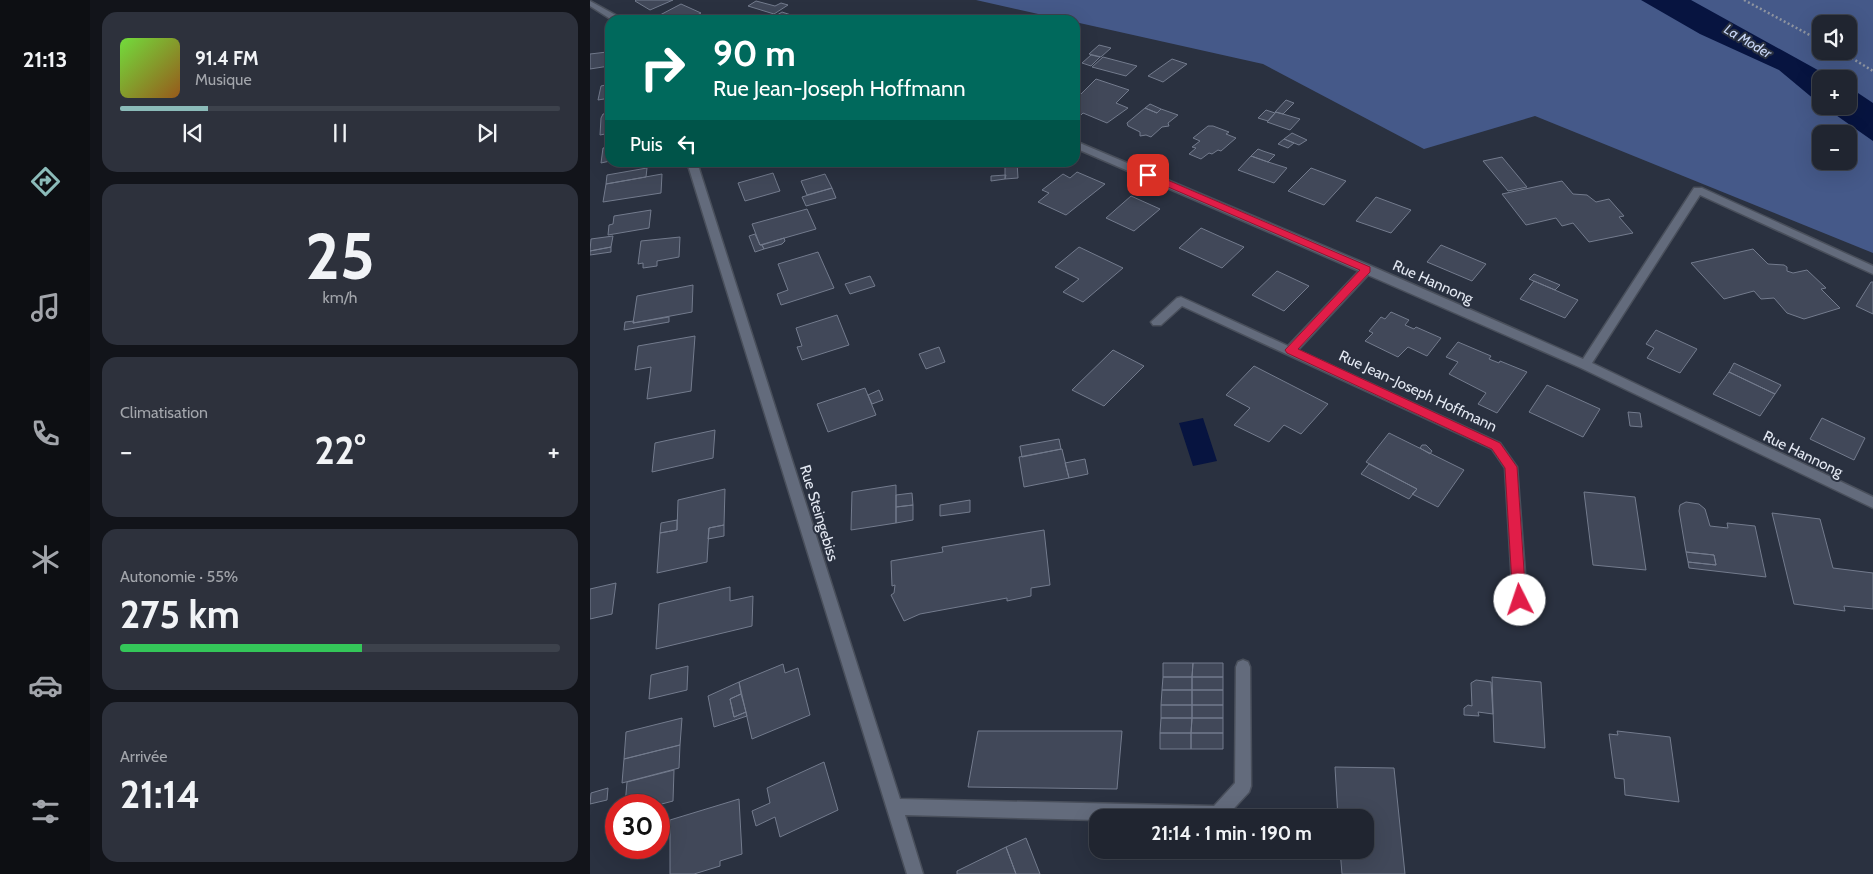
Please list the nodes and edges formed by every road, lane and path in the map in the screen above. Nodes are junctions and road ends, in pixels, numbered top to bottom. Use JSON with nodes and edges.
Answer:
{"nodes":[{"id":1,"x":1744,"y":0,"type":"edge"},
{"id":2,"x":590,"y":3,"type":"edge"},
{"id":3,"x":610,"y":15,"type":"edge"},
{"id":4,"x":1812,"y":36,"type":"edge"},
{"id":5,"x":1856,"y":60,"type":"edge"},
{"id":6,"x":1873,"y":70,"type":"edge"},
{"id":7,"x":1080,"y":146,"type":"edge"},
{"id":8,"x":694,"y":167,"type":"edge"},
{"id":9,"x":1367,"y":269,"type":"junction"},
{"id":10,"x":1873,"y":270,"type":"edge"},
{"id":11,"x":1157,"y":322,"type":"dead end"},
{"id":12,"x":1291,"y":350,"type":"junction"},
{"id":13,"x":1585,"y":365,"type":"junction"},
{"id":14,"x":1873,"y":504,"type":"edge"},
{"id":15,"x":1520,"y":600,"type":"dead end"},
{"id":16,"x":1243,"y":667,"type":"dead end"},
{"id":17,"x":894,"y":808,"type":"junction"},
{"id":18,"x":915,"y":874,"type":"edge"}],
"edges":[{"from":1,"to":4,"type":"path"},
{"from":2,"to":3,"type":"street"},
{"from":5,"to":6,"type":"path"},
{"from":7,"to":9,"type":"street","name":"Rue Hannong"},
{"from":8,"to":17,"type":"street","name":"Rue Steingebiss"},
{"from":9,"to":12,"type":"street"},
{"from":9,"to":13,"type":"street","name":"Rue Hannong"},
{"from":10,"to":13,"type":"street"},
{"from":11,"to":12,"type":"street","name":"Rue Jean-Joseph Hoffmann"},
{"from":12,"to":15,"type":"street","name":"Rue Jean-Joseph Hoffmann"},
{"from":13,"to":14,"type":"street","name":"Rue Hannong"},
{"from":16,"to":17,"type":"street"},
{"from":17,"to":18,"type":"street","name":"Rue Steingebiss"}]}
